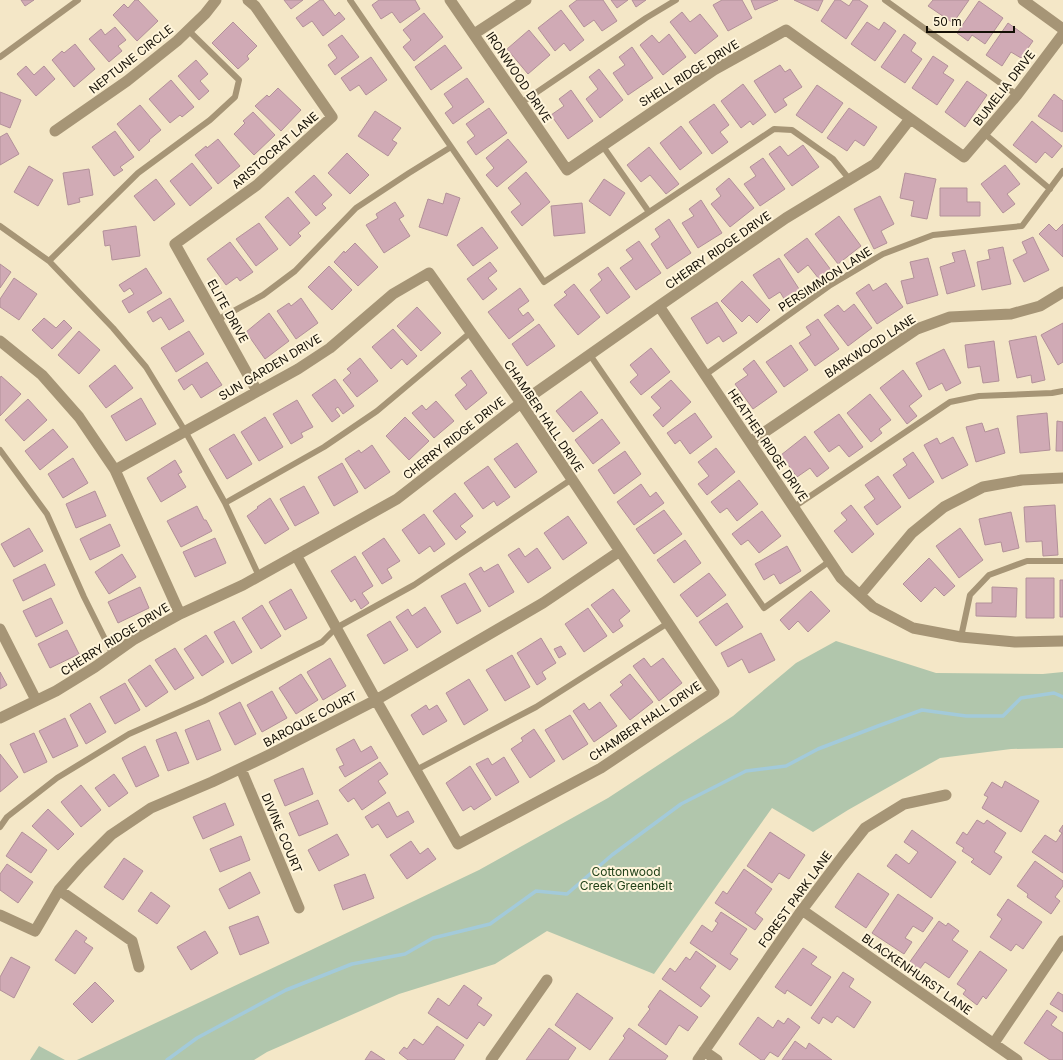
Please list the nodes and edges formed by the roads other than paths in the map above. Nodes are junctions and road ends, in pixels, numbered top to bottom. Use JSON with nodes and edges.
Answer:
{"nodes":[{"id":1,"x":78,"y":0,"type":"edge"},
{"id":2,"x":216,"y":0,"type":"edge"},
{"id":3,"x":248,"y":0,"type":"edge"},
{"id":4,"x":350,"y":0,"type":"edge"},
{"id":5,"x":450,"y":0,"type":"edge"},
{"id":6,"x":526,"y":0,"type":"edge"},
{"id":7,"x":676,"y":0,"type":"edge"},
{"id":8,"x":885,"y":0,"type":"edge"},
{"id":9,"x":1023,"y":0,"type":"edge"},
{"id":10,"x":1063,"y":29,"type":"edge"},
{"id":11,"x":188,"y":30,"type":"junction"},
{"id":12,"x":474,"y":34,"type":"junction"},
{"id":13,"x":1063,"y":34,"type":"edge"},
{"id":14,"x":0,"y":57,"type":"edge"},
{"id":15,"x":1017,"y":95,"type":"junction"},
{"id":16,"x":521,"y":102,"type":"junction"},
{"id":17,"x":910,"y":119,"type":"junction"},
{"id":18,"x":55,"y":131,"type":"dead end"},
{"id":19,"x":985,"y":134,"type":"junction"},
{"id":20,"x":602,"y":145,"type":"junction"},
{"id":21,"x":451,"y":147,"type":"junction"},
{"id":22,"x":964,"y":157,"type":"joint"},
{"id":23,"x":567,"y":170,"type":"joint"},
{"id":24,"x":1063,"y":171,"type":"edge"},
{"id":25,"x":850,"y":180,"type":"junction"},
{"id":26,"x":1050,"y":189,"type":"junction"},
{"id":27,"x":649,"y":212,"type":"junction"},
{"id":28,"x":0,"y":226,"type":"edge"},
{"id":29,"x":175,"y":244,"type":"joint"},
{"id":30,"x":48,"y":261,"type":"junction"},
{"id":31,"x":429,"y":273,"type":"joint"},
{"id":32,"x":1063,"y":292,"type":"edge"},
{"id":33,"x":659,"y":306,"type":"junction"},
{"id":34,"x":217,"y":320,"type":"junction"},
{"id":35,"x":470,"y":332,"type":"junction"},
{"id":36,"x":0,"y":341,"type":"edge"},
{"id":37,"x":590,"y":355,"type":"junction"},
{"id":38,"x":705,"y":375,"type":"junction"},
{"id":39,"x":257,"y":391,"type":"junction"},
{"id":40,"x":1063,"y":391,"type":"edge"},
{"id":41,"x":521,"y":403,"type":"junction"},
{"id":42,"x":185,"y":431,"type":"junction"},
{"id":43,"x":750,"y":442,"type":"junction"},
{"id":44,"x":0,"y":450,"type":"edge"},
{"id":45,"x":3,"y":457,"type":"edge"},
{"id":46,"x":115,"y":470,"type":"junction"},
{"id":47,"x":1063,"y":478,"type":"edge"},
{"id":48,"x":572,"y":479,"type":"junction"},
{"id":49,"x":225,"y":503,"type":"junction"},
{"id":50,"x":794,"y":507,"type":"junction"},
{"id":51,"x":620,"y":551,"type":"junction"},
{"id":52,"x":296,"y":555,"type":"junction"},
{"id":53,"x":830,"y":561,"type":"junction"},
{"id":54,"x":1063,"y":561,"type":"edge"},
{"id":55,"x":259,"y":576,"type":"junction"},
{"id":56,"x":860,"y":595,"type":"junction"},
{"id":57,"x":180,"y":614,"type":"junction"},
{"id":58,"x":668,"y":623,"type":"junction"},
{"id":59,"x":336,"y":628,"type":"junction"},
{"id":60,"x":0,"y":630,"type":"edge"},
{"id":61,"x":961,"y":637,"type":"junction"},
{"id":62,"x":1063,"y":641,"type":"edge"},
{"id":63,"x":113,"y":654,"type":"junction"},
{"id":64,"x":36,"y":700,"type":"junction"},
{"id":65,"x":376,"y":700,"type":"junction"},
{"id":66,"x":0,"y":718,"type":"edge"},
{"id":67,"x":241,"y":769,"type":"junction"},
{"id":68,"x":416,"y":770,"type":"junction"},
{"id":69,"x":946,"y":796,"type":"dead end"},
{"id":70,"x":0,"y":827,"type":"edge"},
{"id":71,"x":59,"y":890,"type":"junction"},
{"id":72,"x":299,"y":908,"type":"dead end"},
{"id":73,"x":802,"y":910,"type":"junction"},
{"id":74,"x":0,"y":915,"type":"edge"},
{"id":75,"x":1063,"y":941,"type":"edge"},
{"id":76,"x":139,"y":967,"type":"dead end"},
{"id":77,"x":547,"y":980,"type":"dead end"},
{"id":78,"x":994,"y":1043,"type":"junction"},
{"id":79,"x":701,"y":1056,"type":"edge"},
{"id":80,"x":491,"y":1060,"type":"edge"},
{"id":81,"x":717,"y":1060,"type":"edge"},
{"id":82,"x":1017,"y":1060,"type":"edge"}],
"edges":[{"from":1,"to":14,"type":"lane"},
{"from":2,"to":11,"type":"street","name":"NEPTUNE CIRCLE"},
{"from":3,"to":29,"type":"street","name":"ARISTOCRAT LANE"},
{"from":4,"to":21,"type":"lane"},
{"from":5,"to":12,"type":"street","name":"IRONWOOD DRIVE"},
{"from":6,"to":12,"type":"street"},
{"from":7,"to":16,"type":"lane"},
{"from":8,"to":15,"type":"lane"},
{"from":9,"to":10,"type":"street"},
{"from":11,"to":18,"type":"street","name":"NEPTUNE CIRCLE"},
{"from":11,"to":30,"type":"lane"},
{"from":12,"to":16,"type":"street","name":"IRONWOOD DRIVE"},
{"from":13,"to":15,"type":"street","name":"BUMELIA DRIVE"},
{"from":15,"to":19,"type":"street","name":"BUMELIA DRIVE"},
{"from":16,"to":23,"type":"street","name":"IRONWOOD DRIVE"},
{"from":17,"to":20,"type":"street","name":"SHELL RIDGE DRIVE"},
{"from":17,"to":22,"type":"street","name":"SHELL RIDGE DRIVE"},
{"from":17,"to":25,"type":"street","name":"CHERRY RIDGE DRIVE"},
{"from":19,"to":22,"type":"street","name":"BUMELIA DRIVE"},
{"from":19,"to":26,"type":"lane"},
{"from":20,"to":23,"type":"street","name":"SHELL RIDGE DRIVE"},
{"from":20,"to":27,"type":"lane"},
{"from":21,"to":27,"type":"lane"},
{"from":21,"to":34,"type":"lane"},
{"from":24,"to":26,"type":"lane","name":"PERSIMMON LANE"},
{"from":25,"to":27,"type":"lane"},
{"from":25,"to":33,"type":"street","name":"CHERRY RIDGE DRIVE"},
{"from":26,"to":38,"type":"lane","name":"PERSIMMON LANE"},
{"from":28,"to":30,"type":"lane"},
{"from":29,"to":34,"type":"street","name":"ELITE DRIVE"},
{"from":30,"to":42,"type":"lane"},
{"from":31,"to":35,"type":"street","name":"CHAMBER HALL DRIVE"},
{"from":31,"to":39,"type":"street","name":"SUN GARDEN DRIVE"},
{"from":32,"to":43,"type":"street","name":"BARKWOOD LANE"},
{"from":33,"to":37,"type":"street","name":"CHERRY RIDGE DRIVE"},
{"from":33,"to":38,"type":"street","name":"HEATHER RIDGE DRIVE"},
{"from":34,"to":39,"type":"street","name":"ELITE DRIVE"},
{"from":35,"to":41,"type":"street","name":"CHAMBER HALL DRIVE"},
{"from":35,"to":49,"type":"lane"},
{"from":36,"to":46,"type":"street"},
{"from":37,"to":41,"type":"street","name":"CHERRY RIDGE DRIVE"},
{"from":37,"to":53,"type":"lane"},
{"from":38,"to":43,"type":"street","name":"HEATHER RIDGE DRIVE"},
{"from":39,"to":42,"type":"street","name":"SUN GARDEN DRIVE"},
{"from":40,"to":50,"type":"lane"},
{"from":41,"to":48,"type":"street","name":"CHAMBER HALL DRIVE"},
{"from":41,"to":52,"type":"street","name":"CHERRY RIDGE DRIVE"},
{"from":42,"to":46,"type":"street","name":"SUN GARDEN DRIVE"},
{"from":42,"to":49,"type":"lane"},
{"from":43,"to":50,"type":"street","name":"HEATHER RIDGE DRIVE"},
{"from":44,"to":45,"type":"lane"},
{"from":45,"to":63,"type":"lane"},
{"from":46,"to":57,"type":"street"},
{"from":47,"to":56,"type":"street"},
{"from":48,"to":51,"type":"street","name":"CHAMBER HALL DRIVE"},
{"from":48,"to":59,"type":"lane"},
{"from":49,"to":55,"type":"lane"},
{"from":50,"to":53,"type":"street","name":"HEATHER RIDGE DRIVE"},
{"from":51,"to":58,"type":"street","name":"CHAMBER HALL DRIVE"},
{"from":51,"to":65,"type":"street","name":"BAROQUE COURT"},
{"from":52,"to":55,"type":"street","name":"CHERRY RIDGE DRIVE"},
{"from":52,"to":59,"type":"street","name":"CHAMBER HALL DRIVE"},
{"from":53,"to":56,"type":"street","name":"HEATHER RIDGE DRIVE"},
{"from":54,"to":61,"type":"lane"},
{"from":55,"to":57,"type":"street","name":"CHERRY RIDGE DRIVE"},
{"from":56,"to":61,"type":"street","name":"HEATHER RIDGE DRIVE"},
{"from":57,"to":63,"type":"street","name":"CHERRY RIDGE DRIVE"},
{"from":58,"to":68,"type":"lane"},
{"from":58,"to":68,"type":"street","name":"CHAMBER HALL DRIVE"},
{"from":59,"to":65,"type":"street","name":"CHAMBER HALL DRIVE"},
{"from":59,"to":70,"type":"lane"},
{"from":60,"to":64,"type":"street"},
{"from":61,"to":62,"type":"street","name":"HEATHER RIDGE DRIVE"},
{"from":63,"to":64,"type":"street","name":"CHERRY RIDGE DRIVE"},
{"from":64,"to":66,"type":"street","name":"CHERRY RIDGE DRIVE"},
{"from":65,"to":67,"type":"street","name":"BAROQUE COURT"},
{"from":65,"to":68,"type":"street","name":"CHAMBER HALL DRIVE"},
{"from":67,"to":71,"type":"street","name":"BAROQUE COURT"},
{"from":67,"to":72,"type":"street","name":"DIVINE COURT"},
{"from":69,"to":73,"type":"street","name":"FOREST PARK LANE"},
{"from":71,"to":74,"type":"street","name":"BAROQUE COURT"},
{"from":71,"to":76,"type":"street"},
{"from":73,"to":78,"type":"street","name":"BLACKENHURST LANE"},
{"from":73,"to":79,"type":"street","name":"FOREST PARK LANE"},
{"from":75,"to":78,"type":"street"},
{"from":77,"to":80,"type":"street"},
{"from":78,"to":82,"type":"street","name":"BLACKENHURST LANE"},
{"from":79,"to":81,"type":"street"}]}
